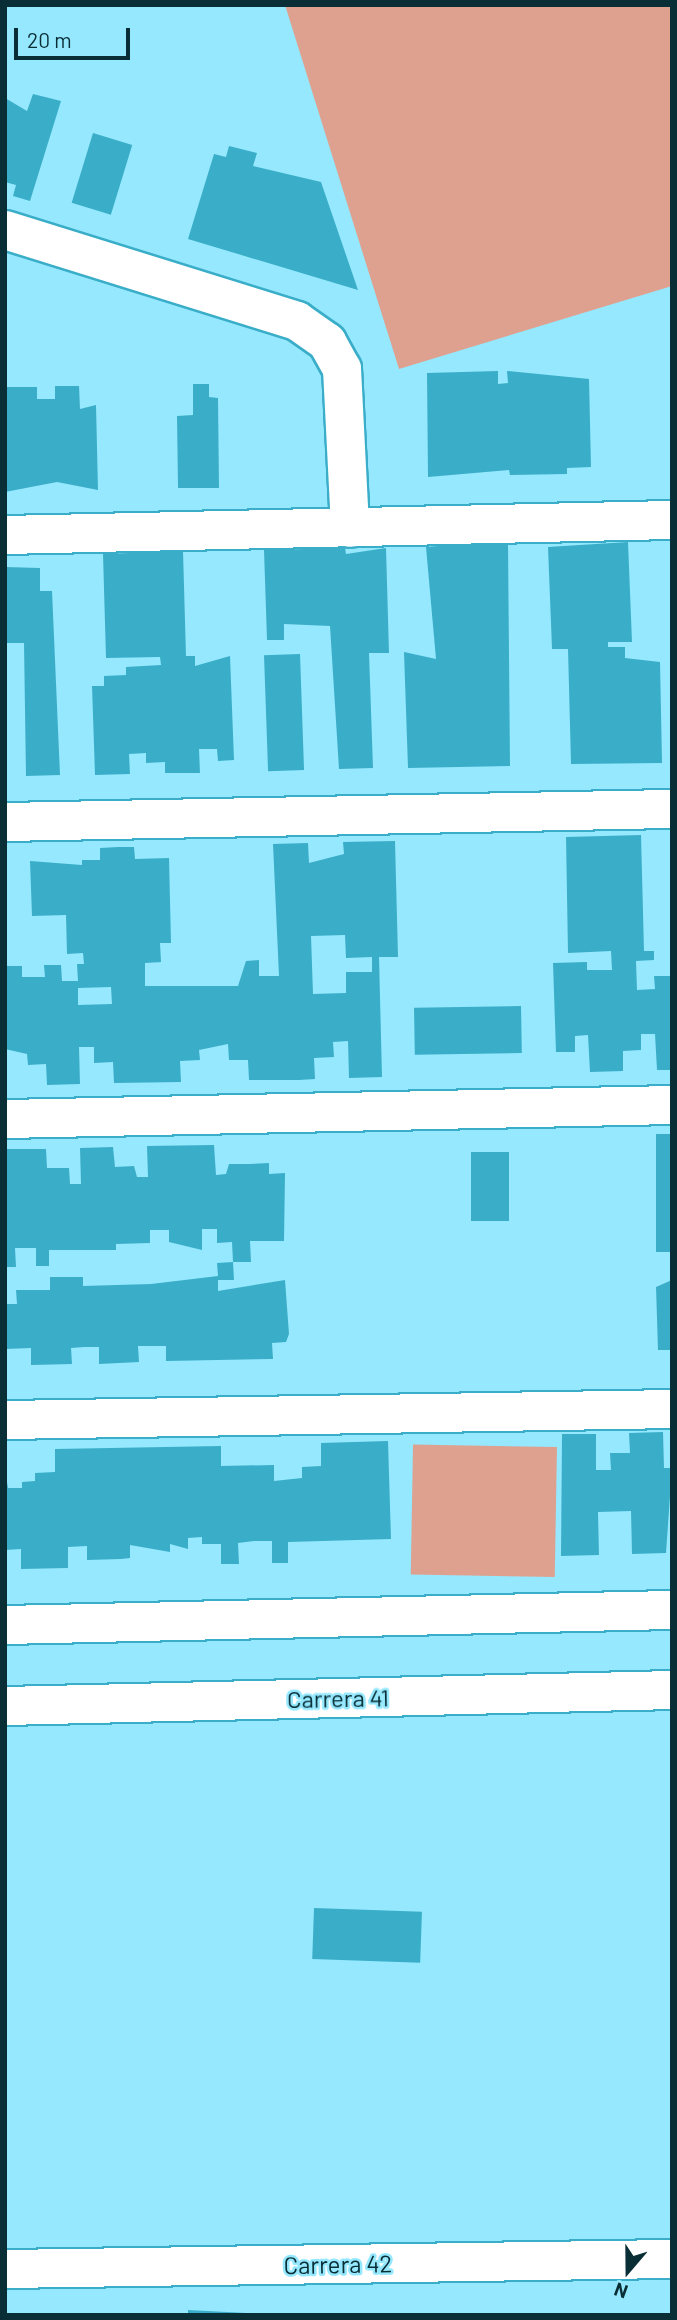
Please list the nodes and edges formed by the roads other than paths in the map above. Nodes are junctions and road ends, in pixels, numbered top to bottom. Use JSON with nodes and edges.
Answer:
{"nodes":[{"id":1,"x":5,"y":230,"type":"edge"},
{"id":2,"x":672,"y":520,"type":"edge"},
{"id":3,"x":350,"y":528,"type":"junction"},
{"id":4,"x":5,"y":535,"type":"edge"},
{"id":5,"x":672,"y":809,"type":"edge"},
{"id":6,"x":5,"y":822,"type":"edge"},
{"id":7,"x":672,"y":1105,"type":"edge"},
{"id":8,"x":5,"y":1119,"type":"edge"},
{"id":9,"x":672,"y":1409,"type":"edge"},
{"id":10,"x":5,"y":1420,"type":"edge"},
{"id":11,"x":672,"y":1610,"type":"edge"},
{"id":12,"x":5,"y":1625,"type":"edge"},
{"id":13,"x":672,"y":1690,"type":"edge"},
{"id":14,"x":5,"y":1706,"type":"edge"},
{"id":15,"x":672,"y":2259,"type":"edge"},
{"id":16,"x":5,"y":2269,"type":"edge"}],
"edges":[{"from":1,"to":3,"type":"street"},
{"from":2,"to":3,"type":"street"},
{"from":3,"to":4,"type":"street"},
{"from":5,"to":6,"type":"street"},
{"from":7,"to":8,"type":"street"},
{"from":9,"to":10,"type":"street"},
{"from":11,"to":12,"type":"street"},
{"from":13,"to":14,"type":"street","name":"Carrera 41"},
{"from":15,"to":16,"type":"street","name":"Carrera 42"}]}
